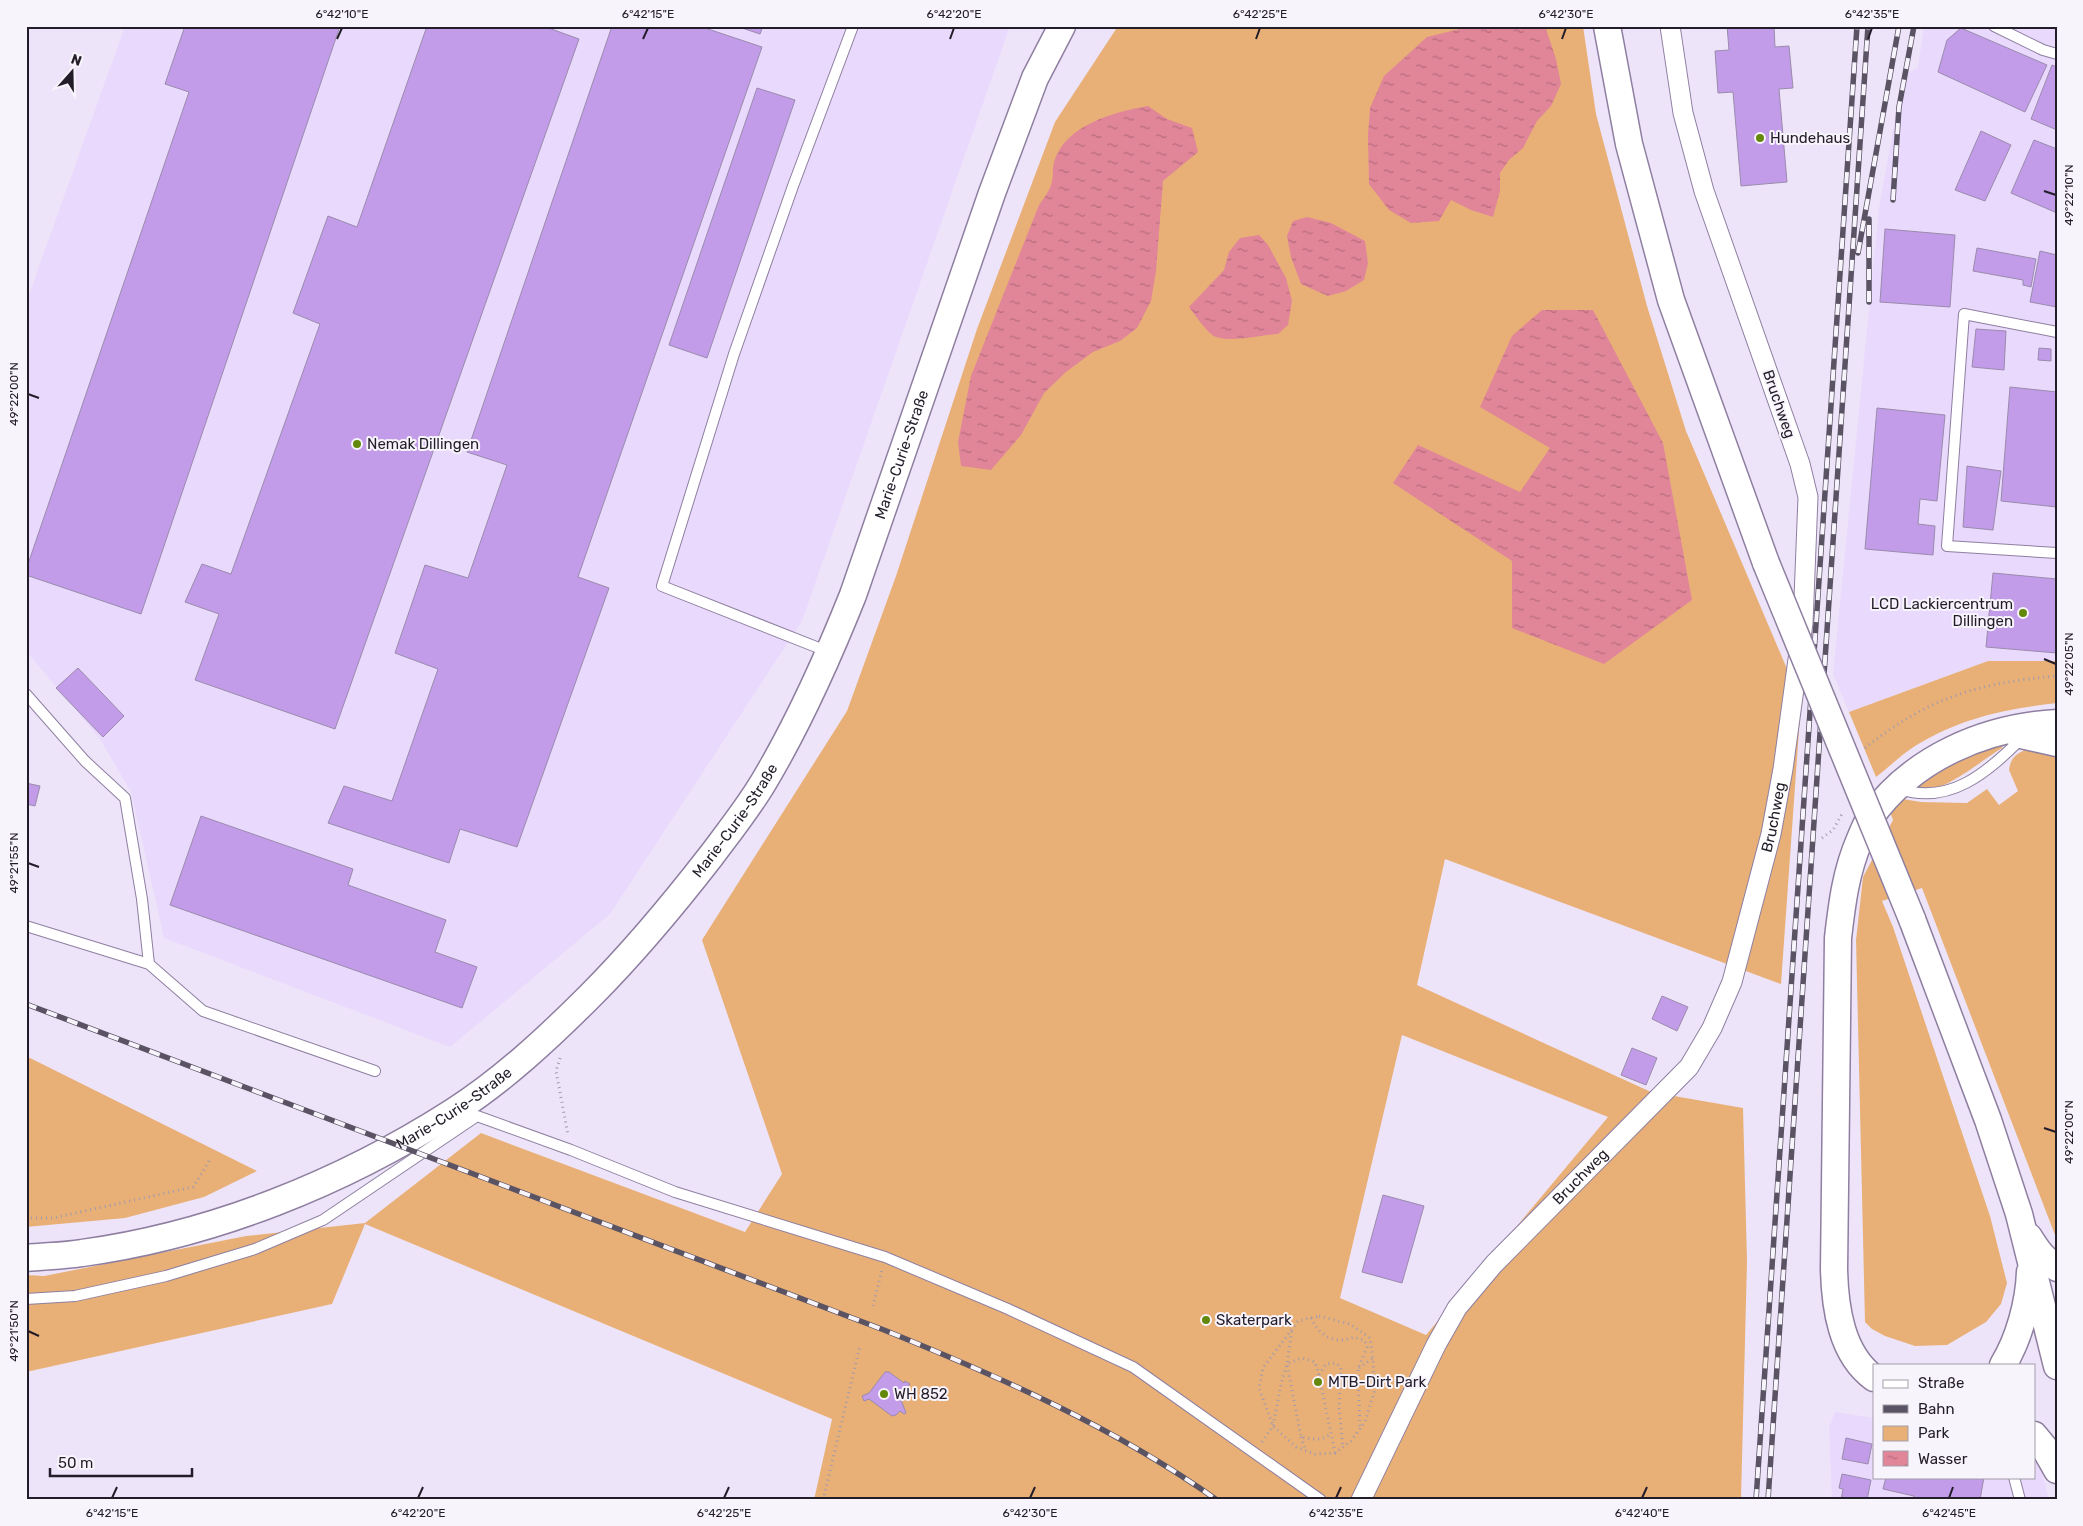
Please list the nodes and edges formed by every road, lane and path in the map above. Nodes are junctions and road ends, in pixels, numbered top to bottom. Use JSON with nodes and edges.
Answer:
{"nodes":[{"id":1,"x":853,"y":26,"type":"edge"},
{"id":2,"x":1062,"y":26,"type":"edge"},
{"id":3,"x":1607,"y":26,"type":"edge"},
{"id":4,"x":1670,"y":26,"type":"edge"},
{"id":5,"x":1994,"y":26,"type":"edge"},
{"id":6,"x":2057,"y":54,"type":"edge"},
{"id":7,"x":2057,"y":332,"type":"edge"},
{"id":8,"x":2057,"y":553,"type":"edge"},
{"id":9,"x":830,"y":653,"type":"junction"},
{"id":10,"x":2057,"y":676,"type":"edge"},
{"id":11,"x":26,"y":694,"type":"edge"},
{"id":12,"x":2057,"y":723,"type":"edge"},
{"id":13,"x":2016,"y":734,"type":"junction"},
{"id":14,"x":2057,"y":743,"type":"edge"},
{"id":15,"x":1864,"y":749,"type":"dead end"},
{"id":16,"x":1896,"y":788,"type":"junction"},
{"id":17,"x":1846,"y":804,"type":"dead end"},
{"id":18,"x":1822,"y":838,"type":"dead end"},
{"id":19,"x":26,"y":926,"type":"edge"},
{"id":20,"x":149,"y":964,"type":"junction"},
{"id":21,"x":559,"y":1040,"type":"junction"},
{"id":22,"x":375,"y":1071,"type":"dead end"},
{"id":23,"x":571,"y":1150,"type":"junction"},
{"id":24,"x":211,"y":1158,"type":"dead end"},
{"id":25,"x":26,"y":1218,"type":"edge"},
{"id":26,"x":2020,"y":1220,"type":"junction"},
{"id":27,"x":2030,"y":1256,"type":"junction"},
{"id":28,"x":885,"y":1257,"type":"junction"},
{"id":29,"x":26,"y":1258,"type":"edge"},
{"id":30,"x":2057,"y":1268,"type":"edge"},
{"id":31,"x":26,"y":1299,"type":"edge"},
{"id":32,"x":873,"y":1306,"type":"dead end"},
{"id":33,"x":1310,"y":1318,"type":"junction"},
{"id":34,"x":1292,"y":1328,"type":"junction"},
{"id":35,"x":860,"y":1346,"type":"dead end"},
{"id":36,"x":1373,"y":1358,"type":"junction"},
{"id":37,"x":1288,"y":1364,"type":"junction"},
{"id":38,"x":2004,"y":1364,"type":"edge"},
{"id":39,"x":2057,"y":1366,"type":"edge"},
{"id":40,"x":1358,"y":1369,"type":"junction"},
{"id":41,"x":1319,"y":1375,"type":"junction"},
{"id":42,"x":1873,"y":1377,"type":"edge"},
{"id":43,"x":1273,"y":1426,"type":"junction"},
{"id":44,"x":1360,"y":1429,"type":"junction"},
{"id":45,"x":1331,"y":1432,"type":"junction"},
{"id":46,"x":1301,"y":1437,"type":"junction"},
{"id":47,"x":2036,"y":1437,"type":"edge"},
{"id":48,"x":1343,"y":1447,"type":"junction"},
{"id":49,"x":1306,"y":1451,"type":"junction"},
{"id":50,"x":1255,"y":1453,"type":"junction"},
{"id":51,"x":1335,"y":1453,"type":"junction"},
{"id":52,"x":2057,"y":1470,"type":"edge"},
{"id":53,"x":2014,"y":1478,"type":"edge"},
{"id":54,"x":823,"y":1500,"type":"edge"},
{"id":55,"x":1321,"y":1500,"type":"edge"},
{"id":56,"x":1361,"y":1500,"type":"edge"},
{"id":57,"x":2020,"y":1500,"type":"edge"}],
"edges":[{"from":1,"to":9,"type":"lane"},
{"from":2,"to":9,"type":"main road","name":"Marie-Curie-Straße"},
{"from":3,"to":26,"type":"main road","bridge":true},
{"from":4,"to":56,"type":"street","name":"Bruchweg"},
{"from":5,"to":6,"type":"lane"},
{"from":7,"to":8,"type":"lane"},
{"from":9,"to":21,"type":"main road","name":"Marie-Curie-Straße"},
{"from":10,"to":15,"type":"path"},
{"from":11,"to":20,"type":"lane"},
{"from":12,"to":13,"type":"main road"},
{"from":13,"to":14,"type":"main road"},
{"from":13,"to":16,"type":"main road"},
{"from":13,"to":16,"type":"lane"},
{"from":16,"to":42,"type":"main road"},
{"from":17,"to":18,"type":"path"},
{"from":19,"to":20,"type":"lane"},
{"from":20,"to":22,"type":"lane"},
{"from":21,"to":23,"type":"path"},
{"from":21,"to":29,"type":"main road","name":"Marie-Curie-Straße"},
{"from":23,"to":28,"type":"lane"},
{"from":23,"to":31,"type":"lane"},
{"from":24,"to":25,"type":"path"},
{"from":26,"to":27,"type":"main road"},
{"from":26,"to":30,"type":"main road"},
{"from":27,"to":38,"type":"main road"},
{"from":27,"to":39,"type":"main road"},
{"from":28,"to":32,"type":"path"},
{"from":28,"to":50,"type":"lane"},
{"from":33,"to":34,"type":"path"},
{"from":33,"to":36,"type":"path"},
{"from":33,"to":40,"type":"path"},
{"from":34,"to":37,"type":"path"},
{"from":34,"to":43,"type":"path"},
{"from":35,"to":54,"type":"path"},
{"from":36,"to":40,"type":"path"},
{"from":36,"to":44,"type":"path"},
{"from":37,"to":41,"type":"path"},
{"from":37,"to":43,"type":"path"},
{"from":37,"to":46,"type":"path"},
{"from":40,"to":44,"type":"path"},
{"from":41,"to":45,"type":"path"},
{"from":41,"to":48,"type":"path"},
{"from":43,"to":49,"type":"path"},
{"from":43,"to":50,"type":"path"},
{"from":44,"to":48,"type":"path"},
{"from":45,"to":46,"type":"path"},
{"from":45,"to":51,"type":"path"},
{"from":46,"to":49,"type":"path"},
{"from":47,"to":52,"type":"main road"},
{"from":48,"to":51,"type":"path"},
{"from":49,"to":51,"type":"path"},
{"from":50,"to":55,"type":"lane"},
{"from":53,"to":57,"type":"lane"}]}
